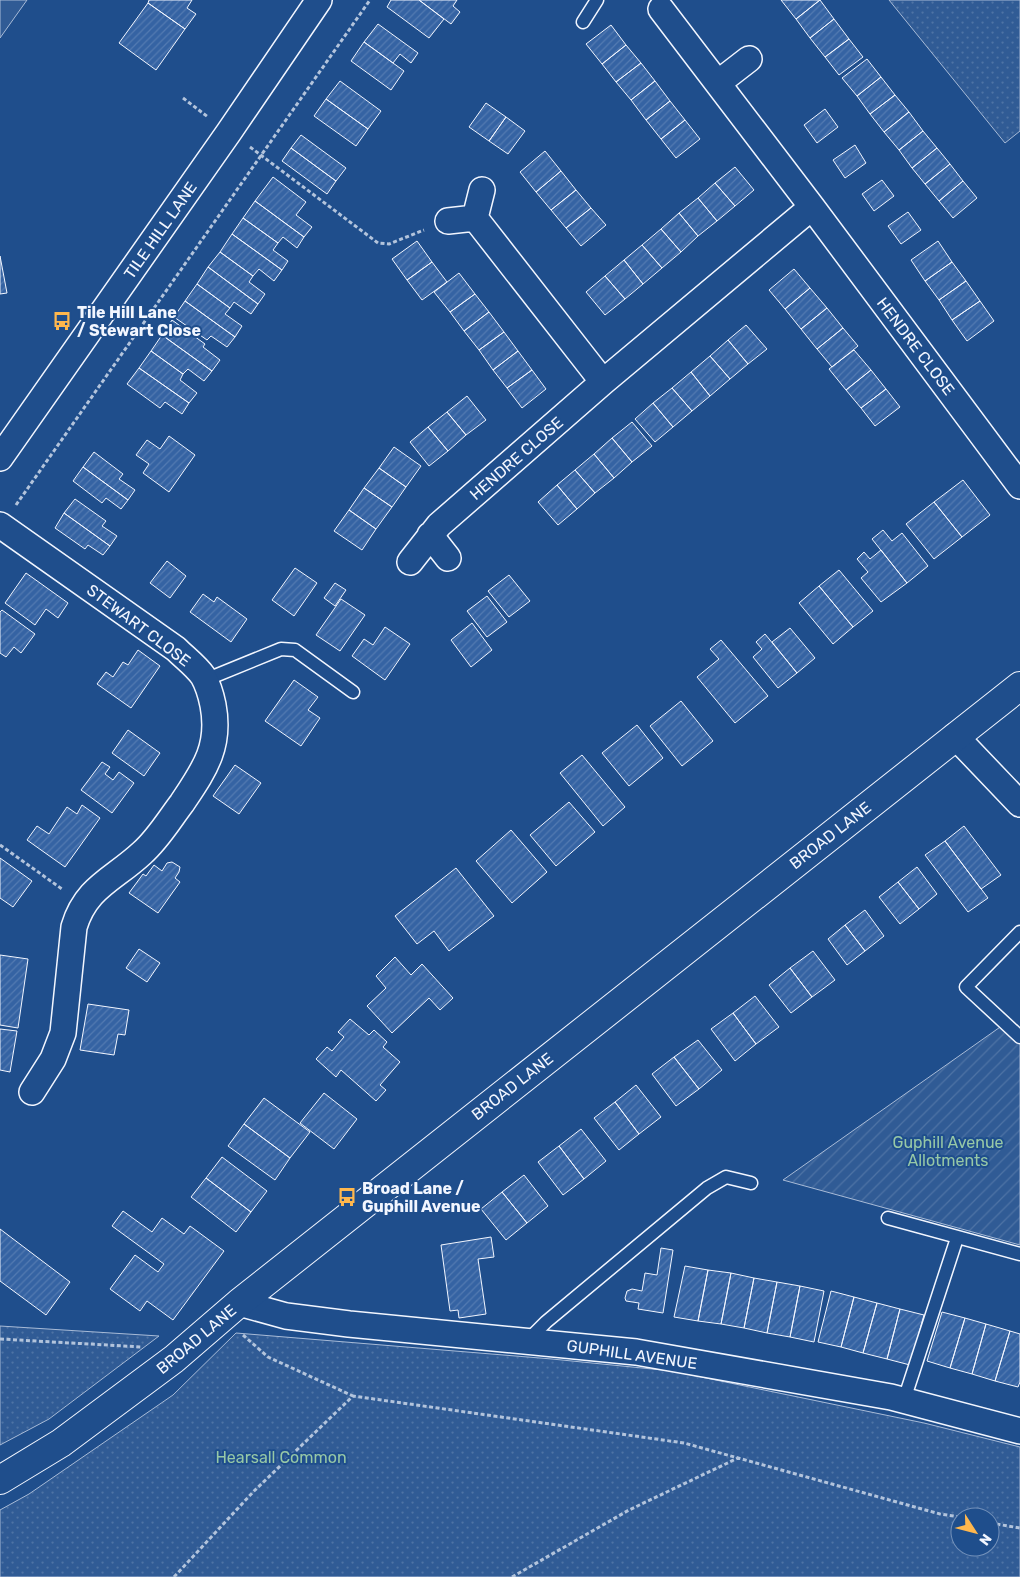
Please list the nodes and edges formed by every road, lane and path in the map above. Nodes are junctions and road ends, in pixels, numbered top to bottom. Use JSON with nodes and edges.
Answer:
{"nodes":[{"id":1,"x":319,"y":0,"type":"edge"},
{"id":2,"x":370,"y":0,"type":"edge"},
{"id":3,"x":598,"y":0,"type":"edge"},
{"id":4,"x":661,"y":9,"type":"dead end"},
{"id":5,"x":583,"y":22,"type":"dead end"},
{"id":6,"x":749,"y":59,"type":"dead end"},
{"id":7,"x":718,"y":83,"type":"junction"},
{"id":8,"x":183,"y":98,"type":"dead end"},
{"id":9,"x":229,"y":132,"type":"junction"},
{"id":10,"x":261,"y":155,"type":"junction"},
{"id":11,"x":482,"y":190,"type":"dead end"},
{"id":12,"x":812,"y":207,"type":"junction"},
{"id":13,"x":475,"y":218,"type":"junction"},
{"id":14,"x":448,"y":221,"type":"joint"},
{"id":15,"x":603,"y":382,"type":"junction"},
{"id":16,"x":0,"y":458,"type":"edge"},
{"id":17,"x":1020,"y":486,"type":"edge"},
{"id":18,"x":0,"y":526,"type":"edge"},
{"id":19,"x":430,"y":535,"type":"junction"},
{"id":20,"x":448,"y":558,"type":"dead end"},
{"id":21,"x":410,"y":562,"type":"dead end"},
{"id":22,"x":205,"y":680,"type":"junction"},
{"id":23,"x":1020,"y":686,"type":"edge"},
{"id":24,"x":354,"y":692,"type":"dead end"},
{"id":25,"x":955,"y":736,"type":"junction"},
{"id":26,"x":1020,"y":804,"type":"edge"},
{"id":27,"x":0,"y":845,"type":"edge"},
{"id":28,"x":83,"y":904,"type":"junction"},
{"id":29,"x":1020,"y":932,"type":"edge"},
{"id":30,"x":1020,"y":1037,"type":"edge"},
{"id":31,"x":32,"y":1092,"type":"dead end"},
{"id":32,"x":751,"y":1183,"type":"dead end"},
{"id":33,"x":888,"y":1218,"type":"dead end"},
{"id":34,"x":957,"y":1238,"type":"junction"},
{"id":35,"x":1020,"y":1254,"type":"edge"},
{"id":36,"x":231,"y":1310,"type":"junction"},
{"id":37,"x":0,"y":1339,"type":"edge"},
{"id":38,"x":527,"y":1341,"type":"junction"},
{"id":39,"x":174,"y":1359,"type":"junction"},
{"id":40,"x":353,"y":1396,"type":"junction"},
{"id":41,"x":904,"y":1400,"type":"junction"},
{"id":42,"x":1020,"y":1431,"type":"edge"},
{"id":43,"x":738,"y":1458,"type":"junction"},
{"id":44,"x":0,"y":1480,"type":"edge"},
{"id":45,"x":950,"y":1516,"type":"edge"},
{"id":46,"x":1000,"y":1525,"type":"edge"},
{"id":47,"x":1020,"y":1528,"type":"edge"},
{"id":48,"x":174,"y":1577,"type":"edge"},
{"id":49,"x":512,"y":1577,"type":"edge"}],
"edges":[{"from":1,"to":9,"type":"street","name":"TILE HILL LANE"},
{"from":2,"to":10,"type":"path"},
{"from":3,"to":5,"type":"lane"},
{"from":4,"to":7,"type":"street","name":"HENDRE CLOSE"},
{"from":6,"to":7,"type":"street"},
{"from":7,"to":12,"type":"street","name":"HENDRE CLOSE"},
{"from":8,"to":9,"type":"path"},
{"from":9,"to":10,"type":"path"},
{"from":9,"to":16,"type":"street","name":"TILE HILL LANE"},
{"from":10,"to":14,"type":"path"},
{"from":10,"to":18,"type":"path"},
{"from":11,"to":13,"type":"street"},
{"from":12,"to":15,"type":"street","name":"HENDRE CLOSE"},
{"from":12,"to":17,"type":"street","name":"HENDRE CLOSE"},
{"from":13,"to":14,"type":"street"},
{"from":13,"to":15,"type":"street"},
{"from":15,"to":19,"type":"street","name":"HENDRE CLOSE"},
{"from":18,"to":22,"type":"street","name":"STEWART CLOSE"},
{"from":19,"to":20,"type":"street"},
{"from":19,"to":21,"type":"street","name":"HENDRE CLOSE"},
{"from":22,"to":24,"type":"lane"},
{"from":22,"to":28,"type":"street","name":"STEWART CLOSE"},
{"from":23,"to":25,"type":"street","name":"BROAD LANE"},
{"from":25,"to":26,"type":"street"},
{"from":25,"to":36,"type":"street","name":"BROAD LANE"},
{"from":27,"to":28,"type":"path"},
{"from":28,"to":31,"type":"street","name":"STEWART CLOSE"},
{"from":29,"to":30,"type":"lane"},
{"from":32,"to":38,"type":"lane"},
{"from":33,"to":34,"type":"lane"},
{"from":34,"to":35,"type":"lane"},
{"from":34,"to":41,"type":"lane"},
{"from":36,"to":38,"type":"street","name":"GUPHILL AVENUE"},
{"from":36,"to":39,"type":"street","name":"BROAD LANE"},
{"from":36,"to":40,"type":"path"},
{"from":37,"to":39,"type":"path"},
{"from":38,"to":41,"type":"street","name":"GUPHILL AVENUE"},
{"from":39,"to":44,"type":"street","name":"BROAD LANE"},
{"from":40,"to":43,"type":"path"},
{"from":40,"to":48,"type":"path"},
{"from":41,"to":42,"type":"street","name":"GUPHILL AVENUE"},
{"from":43,"to":45,"type":"path"},
{"from":43,"to":49,"type":"path"},
{"from":46,"to":47,"type":"path"}]}
